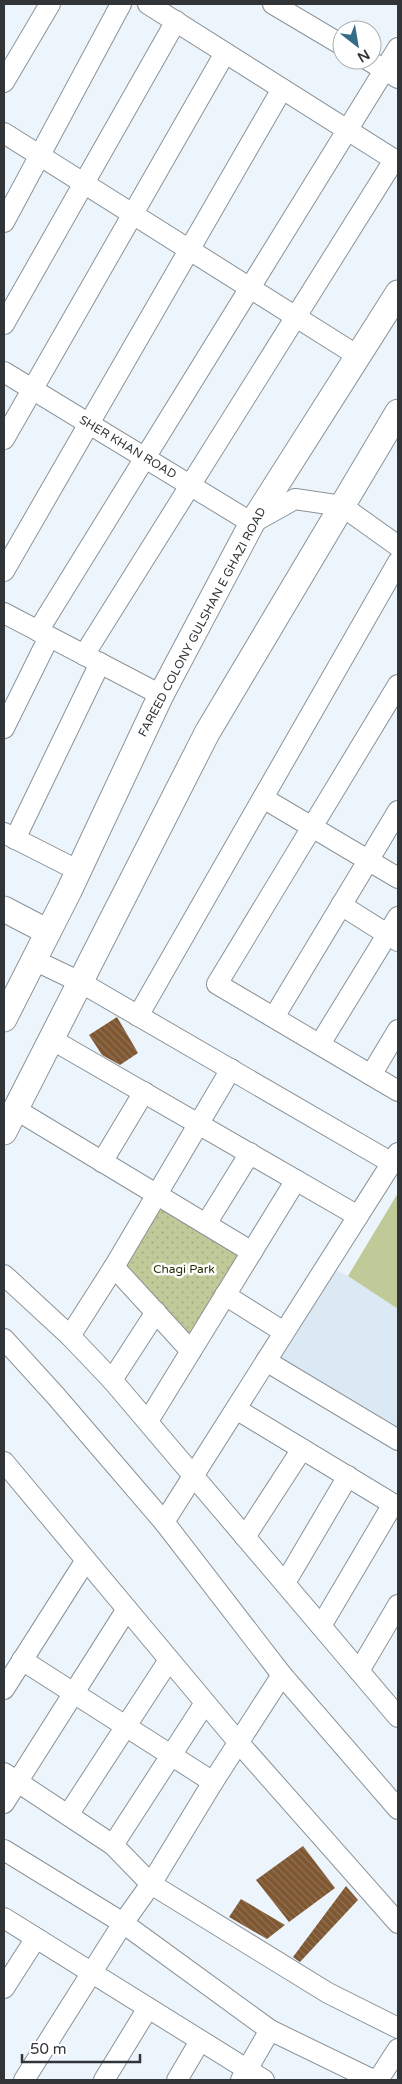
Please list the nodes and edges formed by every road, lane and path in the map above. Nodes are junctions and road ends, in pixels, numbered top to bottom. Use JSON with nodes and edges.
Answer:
{"nodes":[{"id":1,"x":50,"y":4,"type":"edge"},
{"id":2,"x":121,"y":4,"type":"edge"},
{"id":3,"x":148,"y":4,"type":"edge"},
{"id":4,"x":273,"y":4,"type":"edge"},
{"id":5,"x":176,"y":21,"type":"junction"},
{"id":6,"x":332,"y":39,"type":"edge"},
{"id":7,"x":398,"y":48,"type":"edge"},
{"id":8,"x":225,"y":53,"type":"junction"},
{"id":9,"x":392,"y":74,"type":"edge"},
{"id":10,"x":4,"y":82,"type":"edge"},
{"id":11,"x":282,"y":89,"type":"junction"},
{"id":12,"x":348,"y":131,"type":"junction"},
{"id":13,"x":4,"y":133,"type":"edge"},
{"id":14,"x":40,"y":156,"type":"junction"},
{"id":15,"x":396,"y":161,"type":"edge"},
{"id":16,"x":84,"y":183,"type":"junction"},
{"id":17,"x":132,"y":214,"type":"junction"},
{"id":18,"x":4,"y":222,"type":"edge"},
{"id":19,"x":189,"y":250,"type":"junction"},
{"id":20,"x":250,"y":288,"type":"junction"},
{"id":21,"x":398,"y":293,"type":"edge"},
{"id":22,"x":296,"y":317,"type":"junction"},
{"id":23,"x":4,"y":324,"type":"edge"},
{"id":24,"x":358,"y":356,"type":"junction"},
{"id":25,"x":4,"y":372,"type":"edge"},
{"id":26,"x":32,"y":389,"type":"junction"},
{"id":27,"x":398,"y":412,"type":"edge"},
{"id":28,"x":89,"y":424,"type":"junction"},
{"id":29,"x":4,"y":439,"type":"edge"},
{"id":30,"x":144,"y":457,"type":"junction"},
{"id":31,"x":190,"y":485,"type":"junction"},
{"id":32,"x":342,"y":506,"type":"junction"},
{"id":33,"x":252,"y":523,"type":"junction"},
{"id":34,"x":398,"y":546,"type":"edge"},
{"id":35,"x":398,"y":562,"type":"edge"},
{"id":36,"x":4,"y":571,"type":"edge"},
{"id":37,"x":4,"y":613,"type":"edge"},
{"id":38,"x":43,"y":634,"type":"junction"},
{"id":39,"x":92,"y":659,"type":"junction"},
{"id":40,"x":398,"y":685,"type":"edge"},
{"id":41,"x":161,"y":695,"type":"junction"},
{"id":42,"x":4,"y":728,"type":"edge"},
{"id":43,"x":262,"y":798,"type":"junction"},
{"id":44,"x":398,"y":810,"type":"edge"},
{"id":45,"x":312,"y":827,"type":"junction"},
{"id":46,"x":9,"y":836,"type":"edge"},
{"id":47,"x":368,"y":861,"type":"junction"},
{"id":48,"x":79,"y":870,"type":"junction"},
{"id":49,"x":398,"y":878,"type":"edge"},
{"id":50,"x":341,"y":905,"type":"junction"},
{"id":51,"x":4,"y":909,"type":"edge"},
{"id":52,"x":395,"y":931,"type":"edge"},
{"id":53,"x":48,"y":932,"type":"junction"},
{"id":54,"x":34,"y":960,"type":"junction"},
{"id":55,"x":80,"y":982,"type":"junction"},
{"id":56,"x":10,"y":992,"type":"edge"},
{"id":57,"x":138,"y":1016,"type":"junction"},
{"id":58,"x":274,"y":1017,"type":"junction"},
{"id":59,"x":4,"y":1019,"type":"edge"},
{"id":60,"x":398,"y":1030,"type":"edge"},
{"id":61,"x":51,"y":1039,"type":"junction"},
{"id":62,"x":320,"y":1044,"type":"junction"},
{"id":63,"x":231,"y":1070,"type":"junction"},
{"id":64,"x":371,"y":1075,"type":"junction"},
{"id":65,"x":398,"y":1091,"type":"edge"},
{"id":66,"x":144,"y":1092,"type":"junction"},
{"id":67,"x":15,"y":1109,"type":"junction"},
{"id":68,"x":199,"y":1124,"type":"junction"},
{"id":69,"x":4,"y":1132,"type":"edge"},
{"id":70,"x":250,"y":1154,"type":"junction"},
{"id":71,"x":395,"y":1158,"type":"edge"},
{"id":72,"x":102,"y":1162,"type":"junction"},
{"id":73,"x":296,"y":1180,"type":"junction"},
{"id":74,"x":156,"y":1195,"type":"junction"},
{"id":75,"x":358,"y":1216,"type":"junction"},
{"id":76,"x":206,"y":1224,"type":"junction"},
{"id":77,"x":252,"y":1252,"type":"junction"},
{"id":78,"x":114,"y":1267,"type":"junction"},
{"id":79,"x":4,"y":1275,"type":"edge"},
{"id":80,"x":225,"y":1295,"type":"junction"},
{"id":81,"x":156,"y":1312,"type":"junction"},
{"id":82,"x":284,"y":1332,"type":"junction"},
{"id":83,"x":70,"y":1336,"type":"junction"},
{"id":84,"x":4,"y":1339,"type":"edge"},
{"id":85,"x":191,"y":1351,"type":"junction"},
{"id":86,"x":266,"y":1362,"type":"junction"},
{"id":87,"x":112,"y":1380,"type":"junction"},
{"id":88,"x":236,"y":1409,"type":"junction"},
{"id":89,"x":148,"y":1421,"type":"junction"},
{"id":90,"x":398,"y":1440,"type":"edge"},
{"id":91,"x":302,"y":1449,"type":"junction"},
{"id":92,"x":4,"y":1462,"type":"edge"},
{"id":93,"x":193,"y":1476,"type":"junction"},
{"id":94,"x":348,"y":1476,"type":"junction"},
{"id":95,"x":396,"y":1506,"type":"edge"},
{"id":96,"x":164,"y":1522,"type":"junction"},
{"id":97,"x":245,"y":1537,"type":"junction"},
{"id":98,"x":86,"y":1560,"type":"junction"},
{"id":99,"x":285,"y":1584,"type":"junction"},
{"id":100,"x":398,"y":1605,"type":"edge"},
{"id":101,"x":127,"y":1609,"type":"junction"},
{"id":102,"x":321,"y":1626,"type":"junction"},
{"id":103,"x":22,"y":1660,"type":"junction"},
{"id":104,"x":169,"y":1660,"type":"junction"},
{"id":105,"x":359,"y":1670,"type":"junction"},
{"id":106,"x":282,"y":1675,"type":"junction"},
{"id":107,"x":4,"y":1689,"type":"edge"},
{"id":108,"x":74,"y":1693,"type":"junction"},
{"id":109,"x":205,"y":1703,"type":"junction"},
{"id":110,"x":398,"y":1717,"type":"edge"},
{"id":111,"x":126,"y":1726,"type":"junction"},
{"id":112,"x":239,"y":1743,"type":"junction"},
{"id":113,"x":171,"y":1755,"type":"junction"},
{"id":114,"x":10,"y":1777,"type":"edge"},
{"id":115,"x":213,"y":1782,"type":"junction"},
{"id":116,"x":4,"y":1803,"type":"edge"},
{"id":117,"x":398,"y":1809,"type":"edge"},
{"id":118,"x":68,"y":1815,"type":"junction"},
{"id":119,"x":113,"y":1845,"type":"junction"},
{"id":120,"x":4,"y":1850,"type":"edge"},
{"id":121,"x":151,"y":1884,"type":"junction"},
{"id":122,"x":4,"y":1918,"type":"edge"},
{"id":123,"x":123,"y":1923,"type":"junction"},
{"id":124,"x":398,"y":1923,"type":"edge"},
{"id":125,"x":36,"y":1938,"type":"junction"},
{"id":126,"x":92,"y":1972,"type":"junction"},
{"id":127,"x":4,"y":1988,"type":"edge"},
{"id":128,"x":148,"y":2008,"type":"junction"},
{"id":129,"x":398,"y":2028,"type":"edge"},
{"id":130,"x":270,"y":2030,"type":"junction"},
{"id":131,"x":200,"y":2041,"type":"junction"},
{"id":132,"x":398,"y":2049,"type":"edge"},
{"id":133,"x":250,"y":2077,"type":"edge"},
{"id":134,"x":24,"y":2080,"type":"edge"},
{"id":135,"x":104,"y":2080,"type":"edge"},
{"id":136,"x":176,"y":2080,"type":"edge"},
{"id":137,"x":373,"y":2080,"type":"edge"},
{"id":138,"x":378,"y":2080,"type":"edge"}],
"edges":[{"from":1,"to":10,"type":"street"},
{"from":2,"to":14,"type":"street"},
{"from":3,"to":5,"type":"street"},
{"from":4,"to":6,"type":"street"},
{"from":5,"to":8,"type":"street"},
{"from":5,"to":16,"type":"street"},
{"from":7,"to":9,"type":"street"},
{"from":8,"to":11,"type":"street"},
{"from":8,"to":17,"type":"street"},
{"from":9,"to":12,"type":"street"},
{"from":11,"to":12,"type":"street"},
{"from":11,"to":19,"type":"street"},
{"from":12,"to":15,"type":"street"},
{"from":12,"to":20,"type":"street"},
{"from":13,"to":14,"type":"street"},
{"from":14,"to":16,"type":"street"},
{"from":14,"to":18,"type":"street"},
{"from":15,"to":22,"type":"street"},
{"from":16,"to":17,"type":"street"},
{"from":16,"to":23,"type":"street"},
{"from":17,"to":19,"type":"street"},
{"from":17,"to":26,"type":"street"},
{"from":19,"to":20,"type":"street"},
{"from":19,"to":28,"type":"street"},
{"from":20,"to":22,"type":"street"},
{"from":20,"to":30,"type":"street"},
{"from":21,"to":24,"type":"main road","name":"FAREED COLONY GULSHAN E GHAZI ROAD"},
{"from":22,"to":24,"type":"street"},
{"from":22,"to":31,"type":"street"},
{"from":24,"to":33,"type":"main road","name":"FAREED COLONY GULSHAN E GHAZI ROAD"},
{"from":25,"to":26,"type":"street","name":"SHER KHAN ROAD"},
{"from":26,"to":28,"type":"street","name":"SHER KHAN ROAD"},
{"from":26,"to":29,"type":"street"},
{"from":27,"to":32,"type":"main road"},
{"from":28,"to":30,"type":"street","name":"SHER KHAN ROAD"},
{"from":28,"to":36,"type":"street"},
{"from":30,"to":31,"type":"street","name":"SHER KHAN ROAD"},
{"from":30,"to":38,"type":"street"},
{"from":31,"to":33,"type":"street","name":"SHER KHAN ROAD"},
{"from":31,"to":39,"type":"street"},
{"from":32,"to":33,"type":"street"},
{"from":32,"to":34,"type":"street"},
{"from":32,"to":55,"type":"main road"},
{"from":33,"to":41,"type":"main road","name":"FAREED COLONY GULSHAN E GHAZI ROAD"},
{"from":35,"to":43,"type":"street"},
{"from":37,"to":38,"type":"street"},
{"from":38,"to":39,"type":"street"},
{"from":38,"to":42,"type":"street"},
{"from":39,"to":41,"type":"street"},
{"from":39,"to":46,"type":"street"},
{"from":40,"to":45,"type":"street"},
{"from":41,"to":48,"type":"main road","name":"FAREED COLONY GULSHAN E GHAZI ROAD"},
{"from":43,"to":45,"type":"street"},
{"from":43,"to":57,"type":"street"},
{"from":44,"to":47,"type":"street"},
{"from":45,"to":47,"type":"street"},
{"from":45,"to":58,"type":"street"},
{"from":46,"to":48,"type":"street"},
{"from":47,"to":49,"type":"street"},
{"from":47,"to":50,"type":"street"},
{"from":48,"to":53,"type":"main road","name":"FAREED COLONY GULSHAN E GHAZI ROAD"},
{"from":50,"to":52,"type":"street"},
{"from":50,"to":58,"type":"street"},
{"from":51,"to":53,"type":"main road"},
{"from":52,"to":62,"type":"street"},
{"from":53,"to":54,"type":"main road","name":"FAREED COLONY GULSHAN E GHAZI ROAD"},
{"from":54,"to":55,"type":"street"},
{"from":54,"to":56,"type":"main road","name":"FAREED COLONY GULSHAN E GHAZI ROAD"},
{"from":55,"to":57,"type":"street"},
{"from":55,"to":61,"type":"main road"},
{"from":56,"to":59,"type":"main road","name":"FAREED COLONY GULSHAN E GHAZI ROAD"},
{"from":57,"to":63,"type":"street"},
{"from":58,"to":62,"type":"street"},
{"from":60,"to":64,"type":"street"},
{"from":61,"to":66,"type":"street"},
{"from":61,"to":67,"type":"main road"},
{"from":62,"to":64,"type":"street"},
{"from":63,"to":68,"type":"street"},
{"from":63,"to":71,"type":"street"},
{"from":64,"to":65,"type":"street"},
{"from":66,"to":68,"type":"street"},
{"from":66,"to":72,"type":"street"},
{"from":67,"to":69,"type":"main road"},
{"from":67,"to":72,"type":"street"},
{"from":68,"to":70,"type":"street"},
{"from":68,"to":74,"type":"street"},
{"from":70,"to":73,"type":"street"},
{"from":70,"to":76,"type":"street"},
{"from":71,"to":75,"type":"street"},
{"from":72,"to":74,"type":"street"},
{"from":73,"to":75,"type":"street"},
{"from":73,"to":77,"type":"street"},
{"from":74,"to":76,"type":"street"},
{"from":74,"to":78,"type":"street"},
{"from":75,"to":82,"type":"street"},
{"from":76,"to":77,"type":"street"},
{"from":77,"to":80,"type":"street"},
{"from":78,"to":81,"type":"street"},
{"from":78,"to":83,"type":"street"},
{"from":79,"to":83,"type":"street"},
{"from":80,"to":82,"type":"street"},
{"from":80,"to":85,"type":"street"},
{"from":81,"to":85,"type":"street"},
{"from":81,"to":87,"type":"street"},
{"from":82,"to":86,"type":"street"},
{"from":83,"to":87,"type":"street"},
{"from":84,"to":96,"type":"street"},
{"from":85,"to":89,"type":"street"},
{"from":86,"to":88,"type":"street"},
{"from":86,"to":90,"type":"street"},
{"from":87,"to":89,"type":"street"},
{"from":88,"to":91,"type":"street"},
{"from":88,"to":93,"type":"street"},
{"from":89,"to":93,"type":"street"},
{"from":91,"to":94,"type":"street"},
{"from":91,"to":97,"type":"street"},
{"from":92,"to":98,"type":"street"},
{"from":93,"to":96,"type":"street"},
{"from":93,"to":97,"type":"street"},
{"from":94,"to":95,"type":"street"},
{"from":94,"to":99,"type":"street"},
{"from":95,"to":102,"type":"street"},
{"from":96,"to":106,"type":"street"},
{"from":97,"to":99,"type":"street"},
{"from":98,"to":101,"type":"street"},
{"from":98,"to":103,"type":"street"},
{"from":99,"to":102,"type":"street"},
{"from":100,"to":105,"type":"street"},
{"from":101,"to":104,"type":"street"},
{"from":101,"to":108,"type":"street"},
{"from":102,"to":105,"type":"street"},
{"from":103,"to":107,"type":"street"},
{"from":103,"to":108,"type":"street"},
{"from":104,"to":109,"type":"street"},
{"from":104,"to":111,"type":"street"},
{"from":105,"to":110,"type":"street"},
{"from":106,"to":112,"type":"street"},
{"from":106,"to":117,"type":"street"},
{"from":108,"to":111,"type":"street"},
{"from":108,"to":114,"type":"street"},
{"from":109,"to":112,"type":"street"},
{"from":109,"to":113,"type":"street"},
{"from":111,"to":113,"type":"street"},
{"from":111,"to":118,"type":"street"},
{"from":112,"to":115,"type":"street"},
{"from":112,"to":124,"type":"street"},
{"from":113,"to":115,"type":"street"},
{"from":113,"to":119,"type":"street"},
{"from":114,"to":116,"type":"street"},
{"from":114,"to":118,"type":"street"},
{"from":115,"to":121,"type":"street"},
{"from":118,"to":119,"type":"street"},
{"from":119,"to":121,"type":"street"},
{"from":120,"to":123,"type":"street"},
{"from":121,"to":123,"type":"street"},
{"from":121,"to":129,"type":"street"},
{"from":122,"to":125,"type":"street"},
{"from":123,"to":126,"type":"street"},
{"from":123,"to":130,"type":"street"},
{"from":125,"to":126,"type":"street"},
{"from":125,"to":127,"type":"street"},
{"from":126,"to":128,"type":"street"},
{"from":126,"to":134,"type":"street"},
{"from":128,"to":131,"type":"street"},
{"from":128,"to":135,"type":"street"},
{"from":130,"to":133,"type":"street"},
{"from":130,"to":137,"type":"street"},
{"from":131,"to":133,"type":"street"},
{"from":131,"to":136,"type":"street"},
{"from":132,"to":138,"type":"street"}]}
